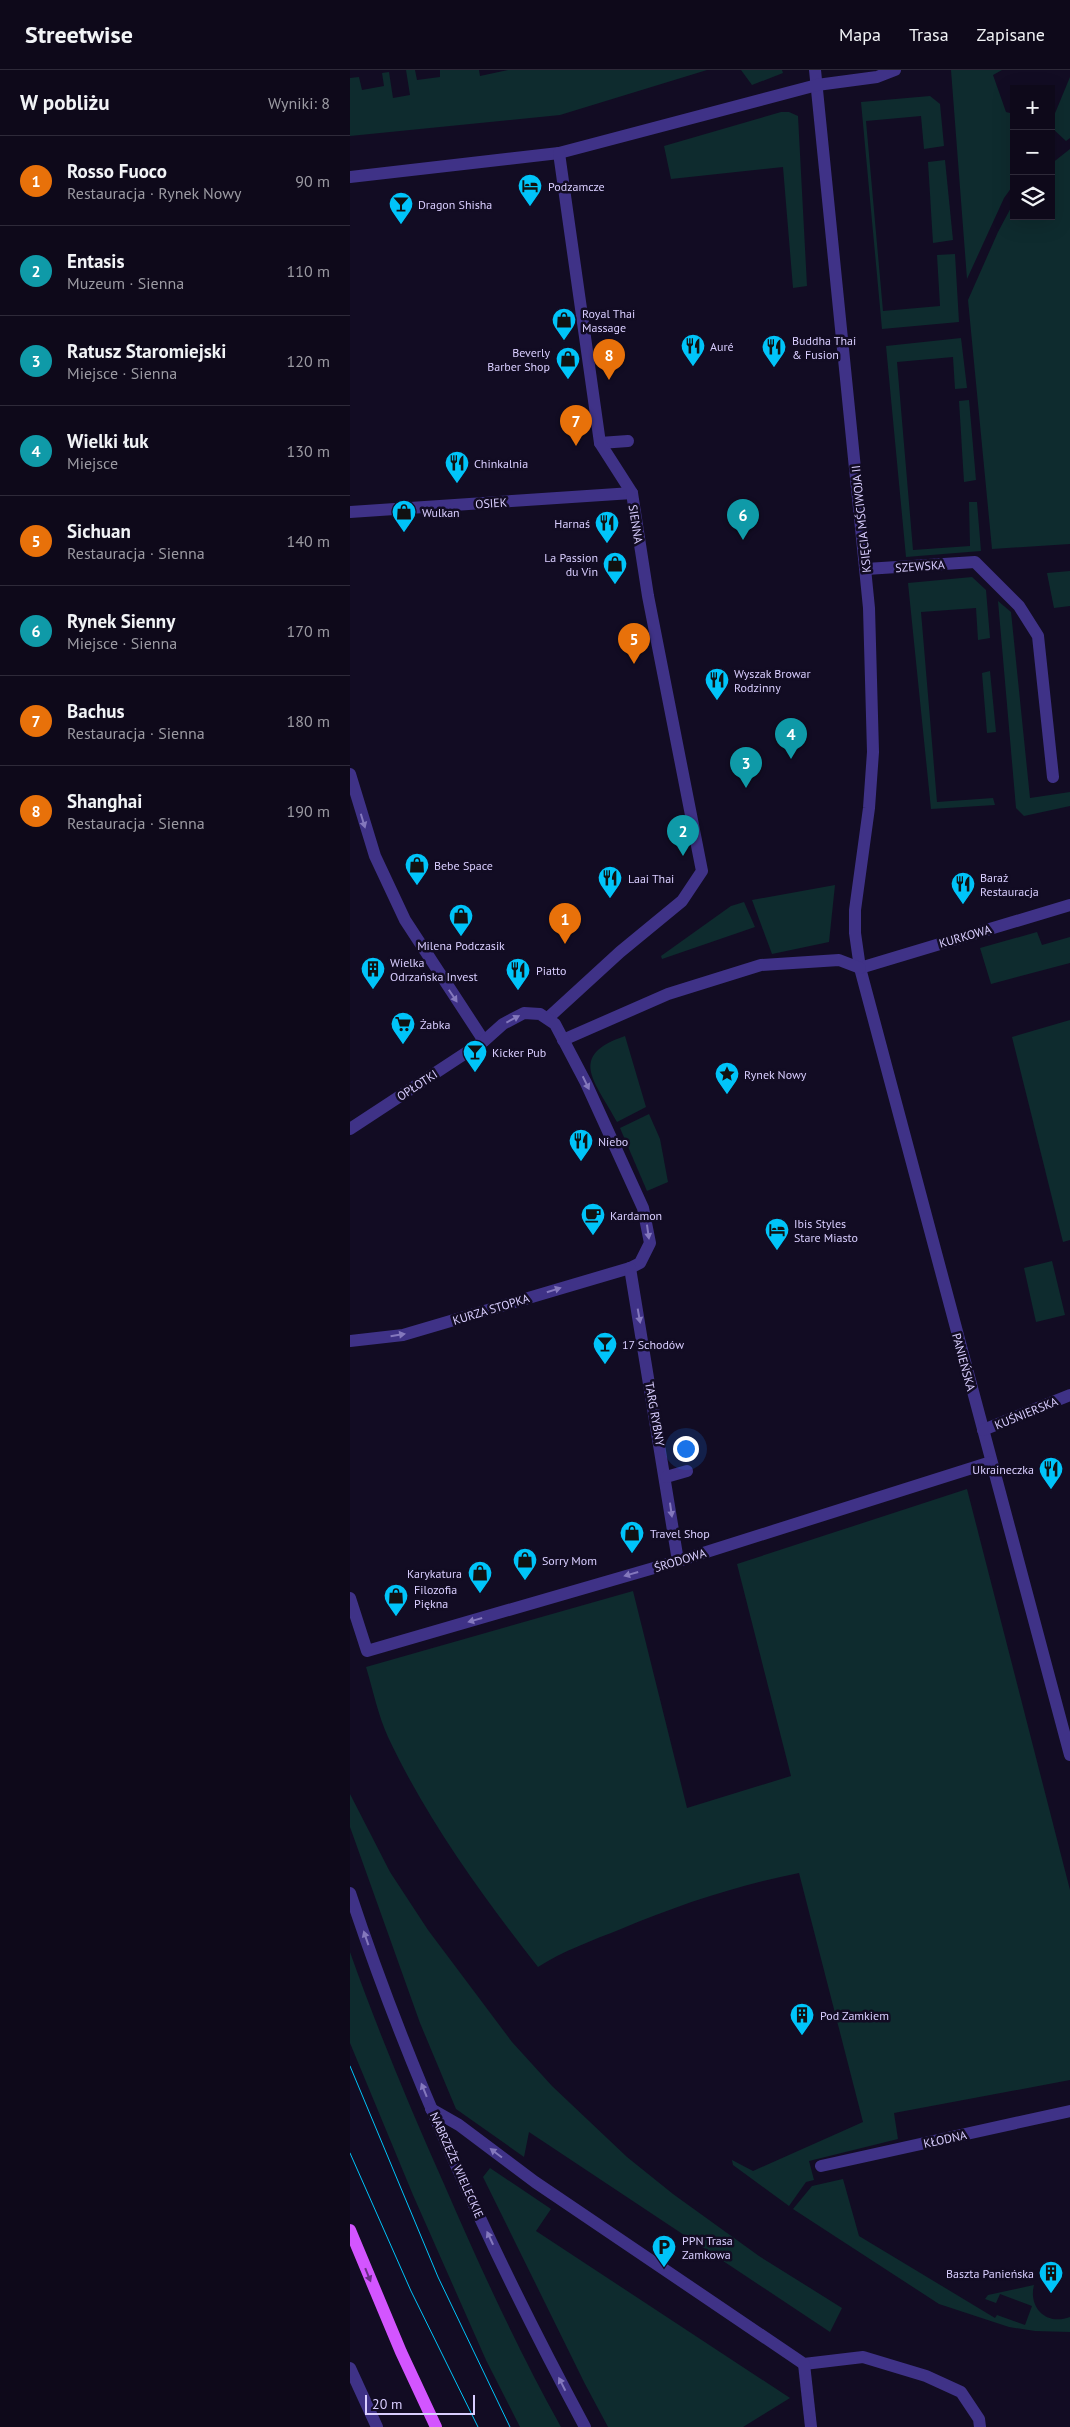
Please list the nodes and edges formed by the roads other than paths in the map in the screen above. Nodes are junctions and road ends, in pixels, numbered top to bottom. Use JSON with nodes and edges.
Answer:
{"nodes":[{"id":1,"x":815,"y":70,"type":"edge"},
{"id":2,"x":895,"y":70,"type":"edge"},
{"id":3,"x":817,"y":85,"type":"junction"},
{"id":4,"x":559,"y":153,"type":"junction"},
{"id":5,"x":350,"y":177,"type":"edge"},
{"id":6,"x":628,"y":441,"type":"dead end"},
{"id":7,"x":600,"y":443,"type":"junction"},
{"id":8,"x":632,"y":493,"type":"junction"},
{"id":9,"x":350,"y":512,"type":"edge"},
{"id":10,"x":866,"y":569,"type":"junction"},
{"id":11,"x":350,"y":774,"type":"edge"},
{"id":12,"x":1053,"y":777,"type":"dead end"},
{"id":13,"x":1070,"y":906,"type":"edge"},
{"id":14,"x":860,"y":968,"type":"junction"},
{"id":15,"x":548,"y":1018,"type":"junction"},
{"id":16,"x":563,"y":1040,"type":"junction"},
{"id":17,"x":484,"y":1041,"type":"junction"},
{"id":18,"x":350,"y":1129,"type":"edge"},
{"id":19,"x":630,"y":1268,"type":"junction"},
{"id":20,"x":350,"y":1341,"type":"edge"},
{"id":21,"x":1070,"y":1395,"type":"edge"},
{"id":22,"x":982,"y":1430,"type":"junction"},
{"id":23,"x":991,"y":1462,"type":"junction"},
{"id":24,"x":687,"y":1471,"type":"dead end"},
{"id":25,"x":666,"y":1477,"type":"junction"},
{"id":26,"x":678,"y":1561,"type":"junction"},
{"id":27,"x":350,"y":1598,"type":"edge"},
{"id":28,"x":1070,"y":1755,"type":"edge"},
{"id":29,"x":350,"y":1893,"type":"edge"},
{"id":30,"x":431,"y":2109,"type":"junction"},
{"id":31,"x":1070,"y":2111,"type":"edge"},
{"id":32,"x":821,"y":2166,"type":"dead end"},
{"id":33,"x":350,"y":2230,"type":"edge"},
{"id":34,"x":804,"y":2364,"type":"junction"},
{"id":35,"x":350,"y":2368,"type":"edge"},
{"id":36,"x":377,"y":2427,"type":"edge"},
{"id":37,"x":436,"y":2427,"type":"edge"},
{"id":38,"x":585,"y":2427,"type":"edge"},
{"id":39,"x":811,"y":2427,"type":"edge"},
{"id":40,"x":980,"y":2427,"type":"edge"}],
"edges":[{"from":1,"to":3,"type":"street","name":"KSIĘCIA MŚCIWOJA II"},
{"from":2,"to":3,"type":"street"},
{"from":3,"to":4,"type":"street"},
{"from":3,"to":10,"type":"street","name":"KSIĘCIA MŚCIWOJA II"},
{"from":4,"to":5,"type":"street"},
{"from":4,"to":7,"type":"street","name":"SIENNA"},
{"from":6,"to":7,"type":"street"},
{"from":7,"to":8,"type":"street","name":"SIENNA"},
{"from":8,"to":9,"type":"street","name":"OSIEK"},
{"from":8,"to":15,"type":"street","name":"SIENNA"},
{"from":10,"to":12,"type":"street","name":"SZEWSKA"},
{"from":10,"to":14,"type":"street","name":"KSIĘCIA MŚCIWOJA II"},
{"from":11,"to":17,"type":"street","one_way":true},
{"from":13,"to":14,"type":"street","name":"KURKOWA"},
{"from":14,"to":16,"type":"street"},
{"from":14,"to":22,"type":"street","name":"PANIEŃSKA"},
{"from":15,"to":16,"type":"street"},
{"from":17,"to":15,"type":"street","one_way":true},
{"from":16,"to":19,"type":"street","one_way":true},
{"from":17,"to":18,"type":"street","name":"OPŁOTKI"},
{"from":20,"to":19,"type":"street","name":"KURZA STOPKA","one_way":true},
{"from":19,"to":25,"type":"street","name":"TARG RYBNY","one_way":true},
{"from":21,"to":22,"type":"street","name":"KUŚNIERSKA"},
{"from":22,"to":23,"type":"street","name":"PANIEŃSKA"},
{"from":23,"to":26,"type":"street","name":"ŚRODOWA"},
{"from":23,"to":28,"type":"street","name":"PANIEŃSKA"},
{"from":24,"to":25,"type":"street"},
{"from":25,"to":26,"type":"street","name":"TARG RYBNY","one_way":true},
{"from":26,"to":27,"type":"street","name":"ŚRODOWA","one_way":true},
{"from":30,"to":29,"type":"street","name":"NABRZEŻE WIELECKIE","one_way":true},
{"from":34,"to":30,"type":"street","one_way":true},
{"from":38,"to":30,"type":"street","name":"NABRZEŻE WIELECKIE","one_way":true},
{"from":31,"to":32,"type":"street","name":"KŁODNA"},
{"from":33,"to":37,"type":"main road","one_way":true},
{"from":34,"to":39,"type":"street"},
{"from":34,"to":40,"type":"street"},
{"from":35,"to":36,"type":"street"}]}
